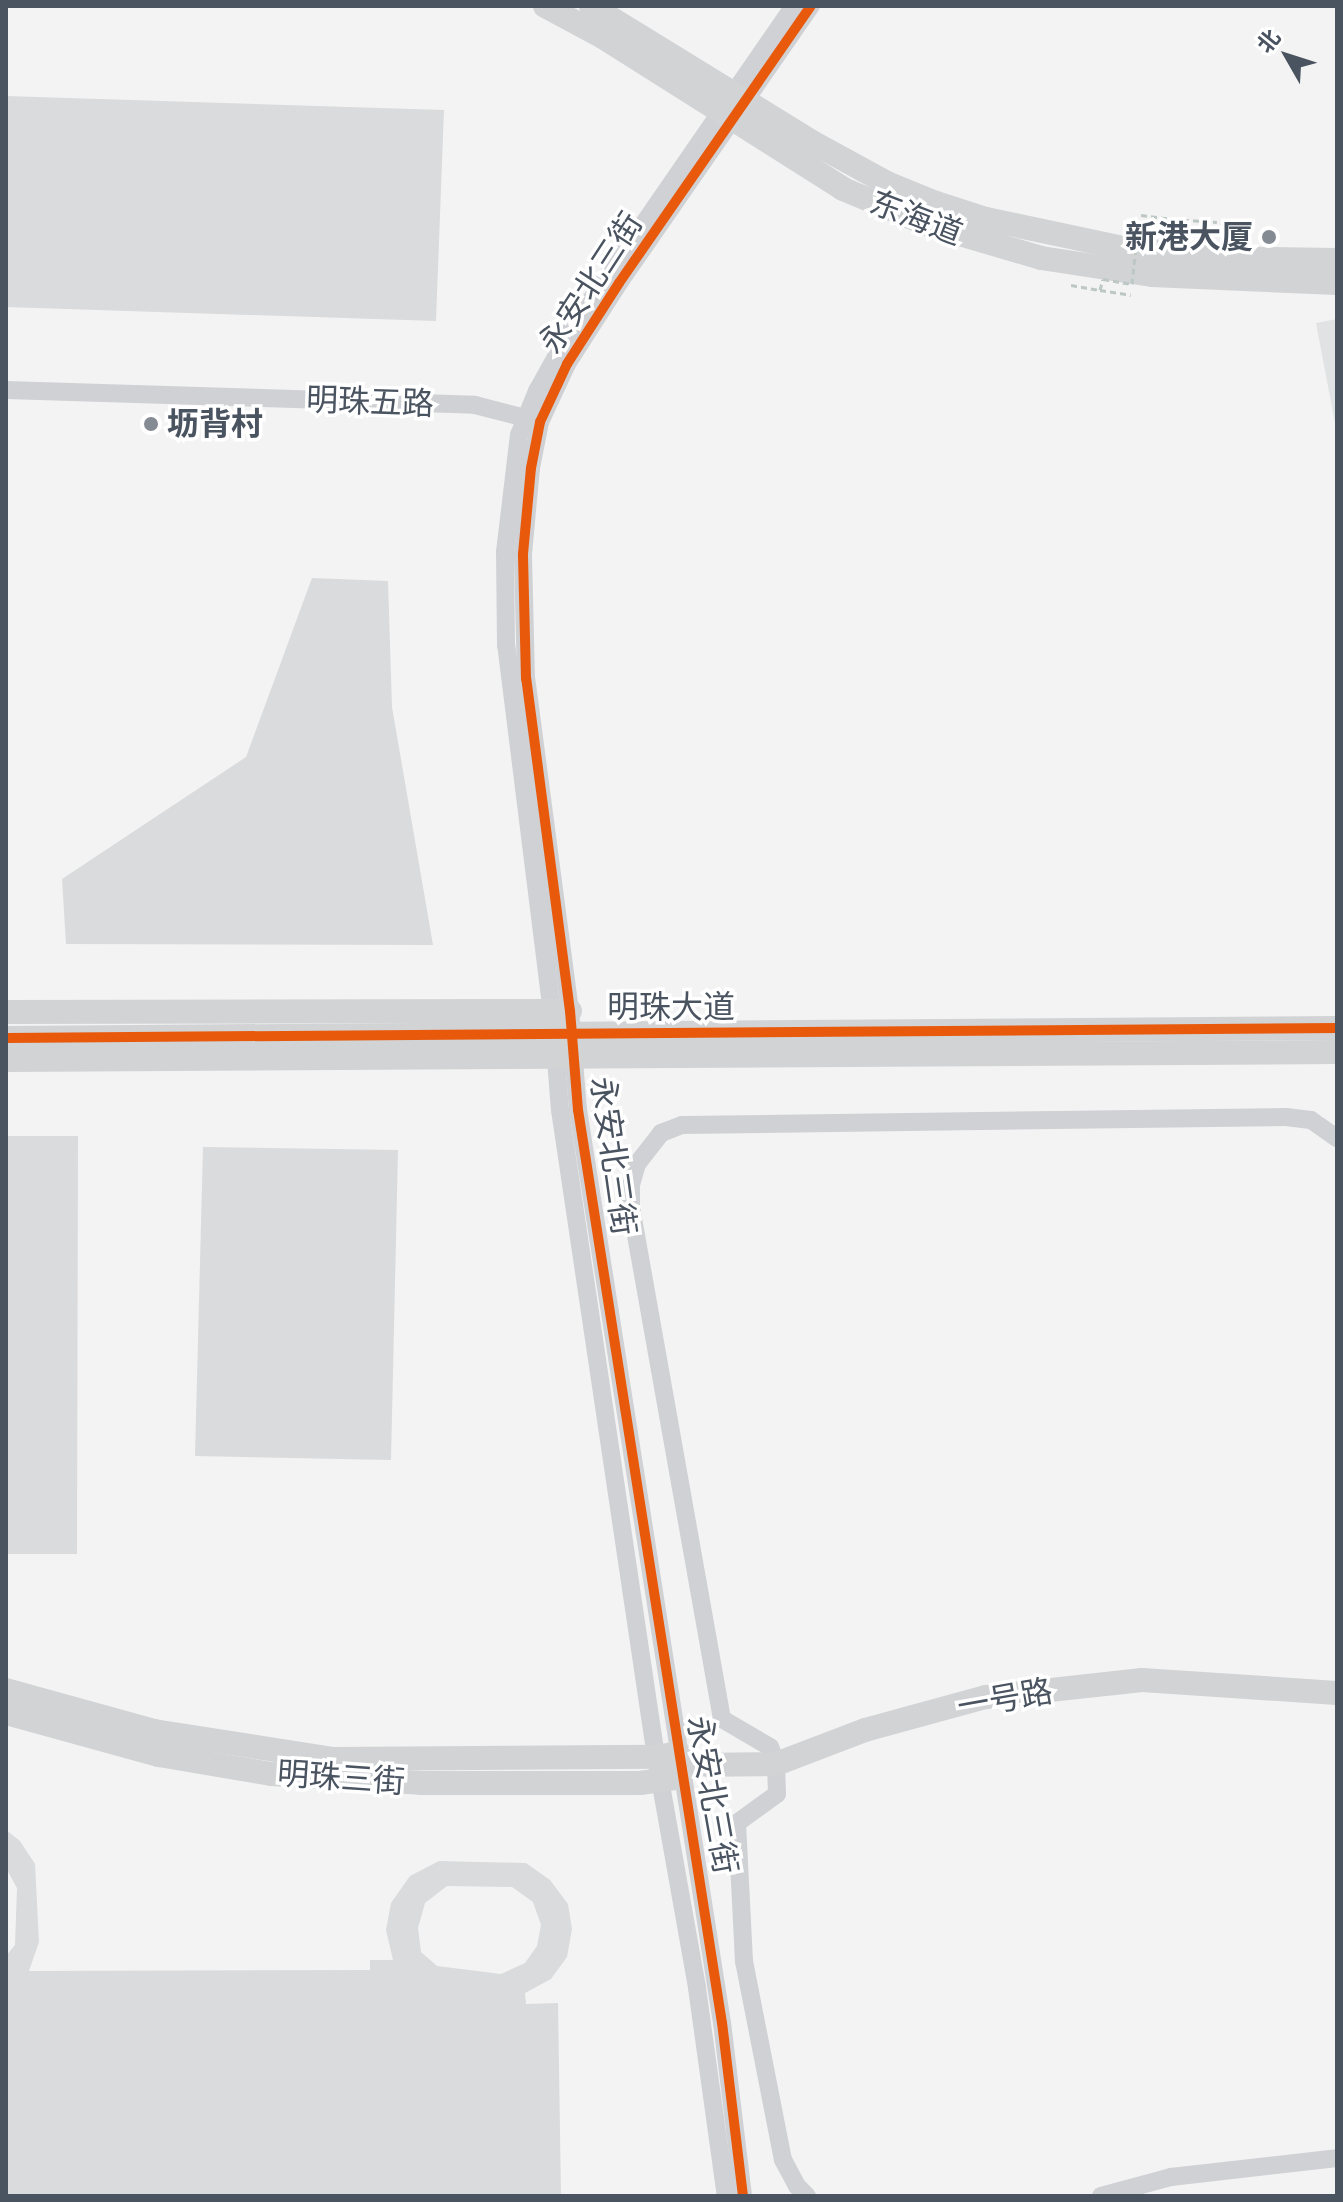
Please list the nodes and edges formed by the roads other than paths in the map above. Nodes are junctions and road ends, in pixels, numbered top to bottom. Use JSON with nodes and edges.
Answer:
{"nodes":[{"id":1,"x":545,"y":6,"type":"edge"},
{"id":2,"x":591,"y":6,"type":"edge"},
{"id":3,"x":794,"y":6,"type":"edge"},
{"id":4,"x":811,"y":6,"type":"edge"},
{"id":5,"x":732,"y":106,"type":"junction"},
{"id":6,"x":1337,"y":260,"type":"edge"},
{"id":7,"x":1337,"y":283,"type":"edge"},
{"id":8,"x":6,"y":390,"type":"edge"},
{"id":9,"x":532,"y":419,"type":"junction"},
{"id":10,"x":561,"y":1011,"type":"junction"},
{"id":11,"x":6,"y":1012,"type":"edge"},
{"id":12,"x":1337,"y":1028,"type":"edge"},
{"id":13,"x":6,"y":1038,"type":"edge"},
{"id":14,"x":573,"y":1048,"type":"junction"},
{"id":15,"x":1337,"y":1052,"type":"edge"},
{"id":16,"x":6,"y":1060,"type":"edge"},
{"id":17,"x":6,"y":1068,"type":"edge"},
{"id":18,"x":557,"y":1068,"type":"junction"},
{"id":19,"x":1337,"y":1138,"type":"edge"},
{"id":20,"x":6,"y":1690,"type":"edge"},
{"id":21,"x":1337,"y":1693,"type":"edge"},
{"id":22,"x":6,"y":1713,"type":"edge"},
{"id":23,"x":776,"y":1764,"type":"junction"},
{"id":24,"x":672,"y":1767,"type":"junction"},
{"id":25,"x":1337,"y":2158,"type":"edge"},
{"id":26,"x":726,"y":2196,"type":"edge"},
{"id":27,"x":743,"y":2196,"type":"edge"},
{"id":28,"x":807,"y":2196,"type":"edge"},
{"id":29,"x":1101,"y":2196,"type":"edge"}],
"edges":[{"from":1,"to":5,"type":"street","name":"东海道"},
{"from":2,"to":5,"type":"street","name":"东海道"},
{"from":3,"to":5,"type":"street","name":"永安北三街"},
{"from":4,"to":5,"type":"street","name":"永安北三街"},
{"from":5,"to":6,"type":"street","name":"东海道"},
{"from":5,"to":7,"type":"street","name":"东海道"},
{"from":5,"to":9,"type":"street","name":"永安北三街"},
{"from":8,"to":9,"type":"street","name":"明珠五路"},
{"from":9,"to":10,"type":"street","name":"永安北三街"},
{"from":10,"to":11,"type":"street"},
{"from":10,"to":14,"type":"street","name":"永安北三街"},
{"from":10,"to":18,"type":"street","name":"永安北三街"},
{"from":12,"to":13,"type":"street","name":"明珠大道","bridge":true},
{"from":14,"to":18,"type":"street","name":"明珠大道"},
{"from":14,"to":24,"type":"street","name":"永安北三街"},
{"from":15,"to":16,"type":"street","name":"明珠大道","bridge":true},
{"from":17,"to":18,"type":"street"},
{"from":18,"to":24,"type":"street","name":"永安北三街"},
{"from":19,"to":23,"type":"street"},
{"from":20,"to":24,"type":"street","name":"明珠三街"},
{"from":21,"to":23,"type":"street","name":"一号路"},
{"from":22,"to":24,"type":"street","name":"明珠三街"},
{"from":23,"to":24,"type":"street","name":"一号路"},
{"from":23,"to":28,"type":"street"},
{"from":24,"to":26,"type":"street","name":"永安北三街"},
{"from":24,"to":27,"type":"street","name":"永安北三街"},
{"from":25,"to":29,"type":"street"}]}
